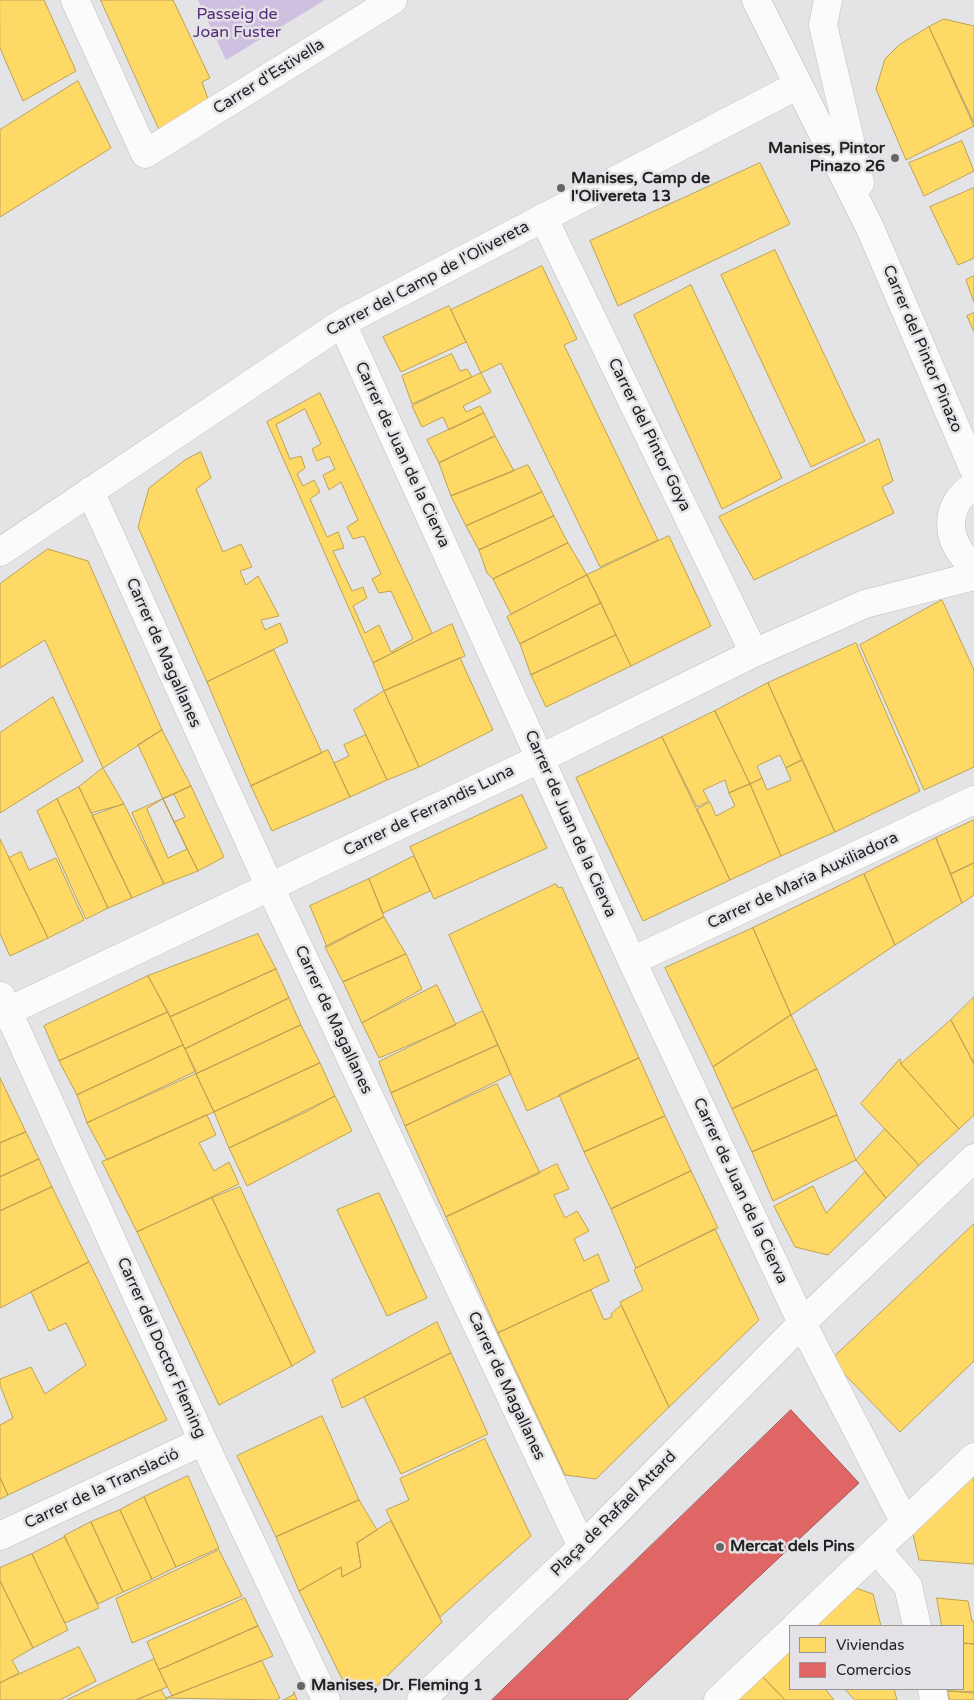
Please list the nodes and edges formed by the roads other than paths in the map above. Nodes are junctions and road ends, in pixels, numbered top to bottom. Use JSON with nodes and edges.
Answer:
{"nodes":[{"id":1,"x":74,"y":0,"type":"edge"},
{"id":2,"x":393,"y":0,"type":"edge"},
{"id":3,"x":756,"y":0,"type":"edge"},
{"id":4,"x":828,"y":0,"type":"edge"},
{"id":5,"x":798,"y":85,"type":"junction"},
{"id":6,"x":543,"y":217,"type":"junction"},
{"id":7,"x":870,"y":228,"type":"junction"},
{"id":8,"x":342,"y":323,"type":"junction"},
{"id":9,"x":974,"y":470,"type":"edge"},
{"id":10,"x":974,"y":486,"type":"edge"},
{"id":11,"x":90,"y":491,"type":"junction"},
{"id":12,"x":0,"y":552,"type":"edge"},
{"id":13,"x":974,"y":566,"type":"edge"},
{"id":14,"x":974,"y":576,"type":"edge"},
{"id":15,"x":754,"y":654,"type":"junction"},
{"id":16,"x":541,"y":758,"type":"junction"},
{"id":17,"x":974,"y":800,"type":"edge"},
{"id":18,"x":270,"y":887,"type":"junction"},
{"id":19,"x":632,"y":962,"type":"junction"},
{"id":20,"x":3,"y":1007,"type":"edge"},
{"id":21,"x":974,"y":1158,"type":"edge"},
{"id":22,"x":802,"y":1324,"type":"junction"},
{"id":23,"x":204,"y":1441,"type":"junction"},
{"id":24,"x":974,"y":1457,"type":"edge"},
{"id":25,"x":905,"y":1523,"type":"junction"},
{"id":26,"x":0,"y":1536,"type":"edge"},
{"id":27,"x":582,"y":1547,"type":"junction"},
{"id":28,"x":877,"y":1550,"type":"junction"},
{"id":29,"x":797,"y":1625,"type":"edge"},
{"id":30,"x":918,"y":1625,"type":"edge"},
{"id":31,"x":789,"y":1633,"type":"edge"},
{"id":32,"x":326,"y":1700,"type":"edge"},
{"id":33,"x":421,"y":1700,"type":"edge"},
{"id":34,"x":718,"y":1700,"type":"edge"}],
"edges":[{"from":1,"to":2,"type":"street","name":"Carrer d'Estivella"},
{"from":3,"to":5,"type":"street","name":"Carrer del Pintor Pinazo"},
{"from":4,"to":7,"type":"street","name":"Carrer del Pintor Pinazo"},
{"from":5,"to":6,"type":"street","name":"Carrer del Camp de l'Olivereta"},
{"from":5,"to":7,"type":"street","name":"Carrer del Pintor Pinazo"},
{"from":6,"to":8,"type":"street","name":"Carrer del Camp de l'Olivereta"},
{"from":6,"to":15,"type":"street","name":"Carrer del Pintor Goya"},
{"from":7,"to":9,"type":"street","name":"Carrer del Pintor Pinazo"},
{"from":8,"to":11,"type":"street","name":"Carrer del Camp de l'Olivereta"},
{"from":8,"to":16,"type":"street","name":"Carrer de Juan de la Cierva"},
{"from":10,"to":13,"type":"street"},
{"from":11,"to":12,"type":"street","name":"Carrer del Camp de l'Olivereta"},
{"from":11,"to":18,"type":"street","name":"Carrer de Magallanes"},
{"from":14,"to":15,"type":"street","name":"Carrer de Ferrandis Luna"},
{"from":15,"to":16,"type":"street","name":"Carrer de Ferrandis Luna"},
{"from":16,"to":18,"type":"street","name":"Carrer de Ferrandis Luna"},
{"from":16,"to":19,"type":"street","name":"Carrer de Juan de la Cierva"},
{"from":17,"to":19,"type":"street","name":"Carrer de Maria Auxiliadora"},
{"from":18,"to":20,"type":"street","name":"Carrer de Ferrandis Luna"},
{"from":18,"to":27,"type":"street","name":"Carrer de Magallanes"},
{"from":19,"to":22,"type":"street","name":"Carrer de Juan de la Cierva"},
{"from":20,"to":23,"type":"street","name":"Carrer del Doctor Fleming"},
{"from":21,"to":22,"type":"street","name":"Plaça de Rafael Attard"},
{"from":22,"to":25,"type":"street"},
{"from":22,"to":27,"type":"street","name":"Plaça de Rafael Attard"},
{"from":23,"to":26,"type":"street","name":"Carrer de la Translació"},
{"from":23,"to":32,"type":"street","name":"Carrer del Doctor Fleming"},
{"from":24,"to":25,"type":"street"},
{"from":25,"to":28,"type":"street"},
{"from":27,"to":33,"type":"street","name":"Plaça de Rafael Attard"},
{"from":28,"to":29,"type":"street"},
{"from":28,"to":30,"type":"street"},
{"from":31,"to":34,"type":"street"}]}
